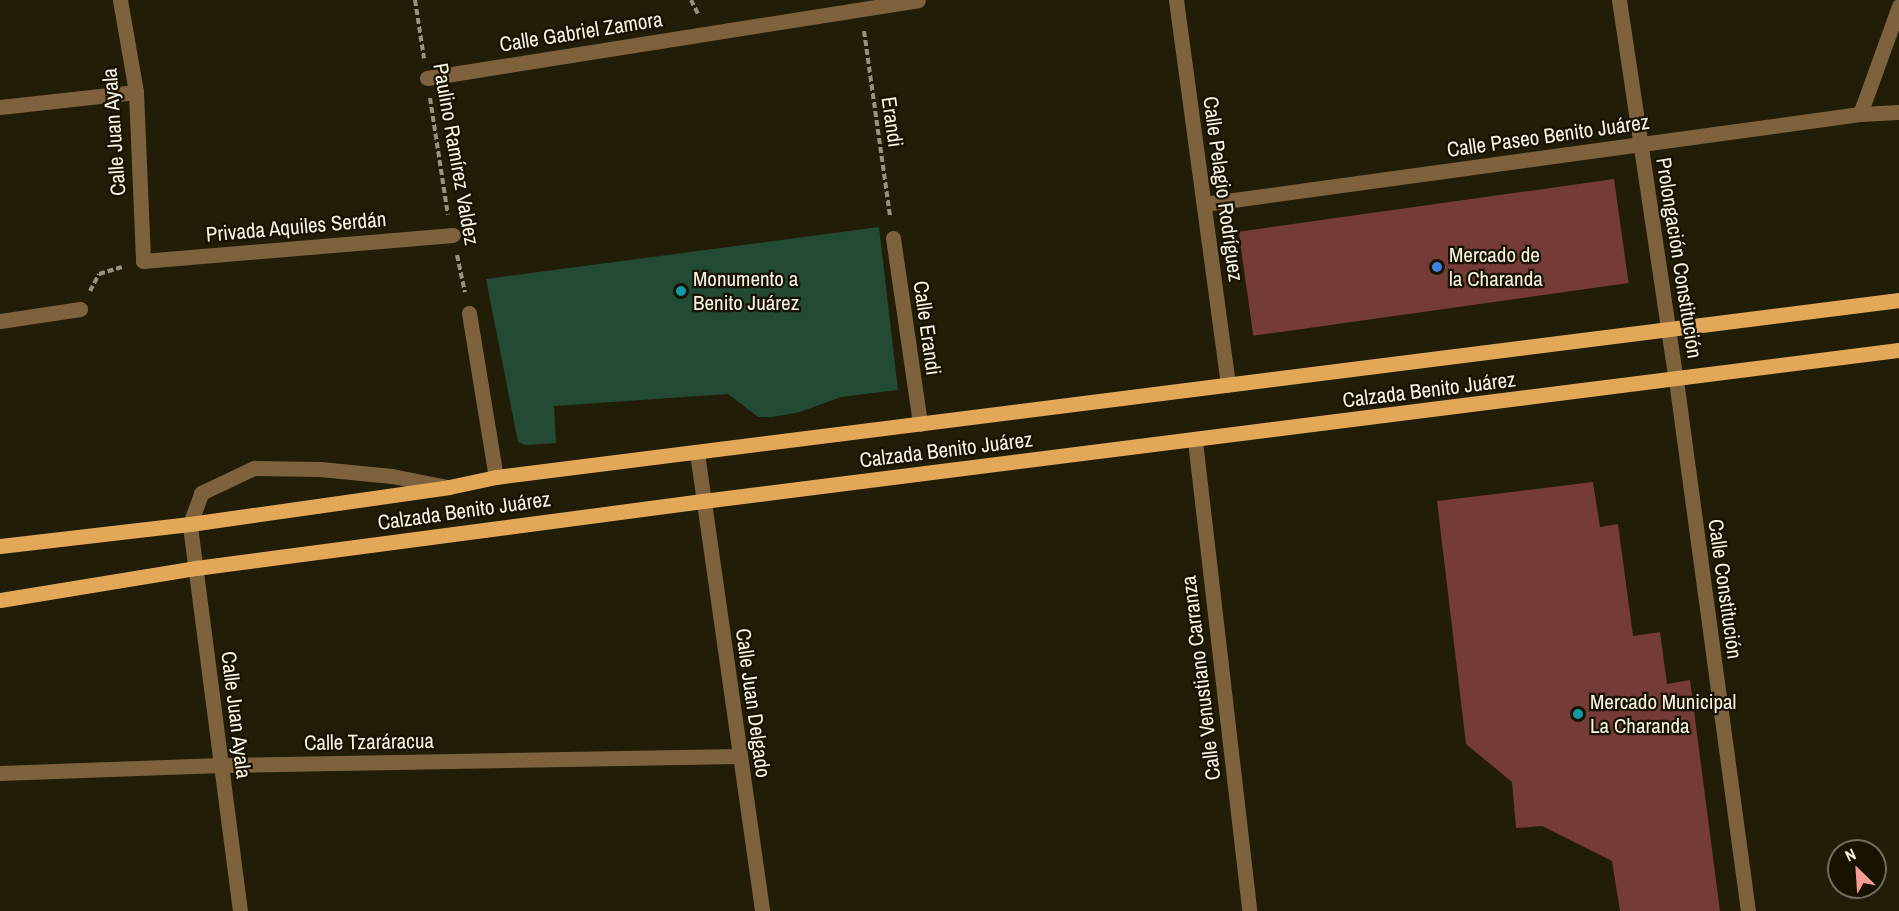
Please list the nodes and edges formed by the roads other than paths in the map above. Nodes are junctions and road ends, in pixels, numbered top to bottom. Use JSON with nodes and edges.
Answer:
{"nodes":[{"id":1,"x":120,"y":0,"type":"edge"},
{"id":2,"x":918,"y":0,"type":"edge"},
{"id":3,"x":1176,"y":0,"type":"edge"},
{"id":4,"x":1619,"y":0,"type":"edge"},
{"id":5,"x":1899,"y":6,"type":"edge"},
{"id":6,"x":427,"y":78,"type":"road end"},
{"id":7,"x":136,"y":92,"type":"junction"},
{"id":8,"x":0,"y":107,"type":"edge"},
{"id":9,"x":1899,"y":112,"type":"edge"},
{"id":10,"x":1860,"y":114,"type":"junction"},
{"id":11,"x":1640,"y":144,"type":"junction"},
{"id":12,"x":1204,"y":204,"type":"junction"},
{"id":13,"x":453,"y":235,"type":"road end"},
{"id":14,"x":893,"y":238,"type":"road end"},
{"id":15,"x":143,"y":261,"type":"joint"},
{"id":16,"x":1899,"y":300,"type":"edge"},
{"id":17,"x":80,"y":309,"type":"dead end"},
{"id":18,"x":469,"y":313,"type":"road end"},
{"id":19,"x":0,"y":321,"type":"edge"},
{"id":20,"x":1668,"y":330,"type":"junction"},
{"id":21,"x":1899,"y":350,"type":"edge"},
{"id":22,"x":1676,"y":380,"type":"junction"},
{"id":23,"x":1228,"y":384,"type":"junction"},
{"id":24,"x":920,"y":424,"type":"junction"},
{"id":25,"x":1195,"y":441,"type":"junction"},
{"id":26,"x":697,"y":453,"type":"junction"},
{"id":27,"x":496,"y":477,"type":"junction"},
{"id":28,"x":449,"y":487,"type":"junction"},
{"id":29,"x":704,"y":501,"type":"junction"},
{"id":30,"x":190,"y":524,"type":"junction"},
{"id":31,"x":0,"y":546,"type":"edge"},
{"id":32,"x":196,"y":568,"type":"junction"},
{"id":33,"x":0,"y":600,"type":"edge"},
{"id":34,"x":739,"y":756,"type":"junction"},
{"id":35,"x":221,"y":765,"type":"junction"},
{"id":36,"x":0,"y":773,"type":"edge"},
{"id":37,"x":240,"y":911,"type":"edge"},
{"id":38,"x":762,"y":911,"type":"edge"},
{"id":39,"x":1249,"y":911,"type":"edge"},
{"id":40,"x":1748,"y":911,"type":"edge"}],
"edges":[{"from":1,"to":7,"type":"street","name":"Calle Juan Ayala"},
{"from":2,"to":6,"type":"street","name":"Calle Gabriel Zamora"},
{"from":3,"to":12,"type":"street","name":"Calle Pelagio Rodríguez"},
{"from":4,"to":11,"type":"street","name":"Prolongación Constitución"},
{"from":5,"to":10,"type":"street"},
{"from":7,"to":8,"type":"street"},
{"from":7,"to":15,"type":"street","name":"Calle Juan Ayala"},
{"from":9,"to":10,"type":"street","name":"Calle Paseo Benito Juárez"},
{"from":10,"to":11,"type":"street","name":"Calle Paseo Benito Juárez"},
{"from":11,"to":12,"type":"street","name":"Calle Paseo Benito Juárez"},
{"from":11,"to":20,"type":"street","name":"Prolongación Constitución"},
{"from":12,"to":23,"type":"street","name":"Calle Pelagio Rodríguez"},
{"from":13,"to":15,"type":"street","name":"Privada Aquiles Serdán"},
{"from":14,"to":24,"type":"street","name":"Calle Erandi"},
{"from":16,"to":20,"type":"main road","name":"Calzada Benito Juárez"},
{"from":17,"to":19,"type":"street"},
{"from":18,"to":27,"type":"street"},
{"from":20,"to":22,"type":"street","name":"Prolongación Constitución"},
{"from":20,"to":23,"type":"main road","name":"Calzada Benito Juárez"},
{"from":21,"to":22,"type":"main road","name":"Calzada Benito Juárez"},
{"from":22,"to":25,"type":"main road","name":"Calzada Benito Juárez"},
{"from":22,"to":40,"type":"street","name":"Calle Constitución"},
{"from":23,"to":24,"type":"main road","name":"Calzada Benito Juárez"},
{"from":24,"to":26,"type":"main road","name":"Calzada Benito Juárez"},
{"from":25,"to":29,"type":"main road","name":"Calzada Benito Juárez"},
{"from":25,"to":39,"type":"street","name":"Calle Venustiano Carranza"},
{"from":26,"to":27,"type":"main road","name":"Calzada Benito Juárez"},
{"from":26,"to":29,"type":"street","name":"Calle Juan Delgado"},
{"from":27,"to":28,"type":"main road","name":"Calzada Benito Juárez"},
{"from":28,"to":30,"type":"main road","name":"Calzada Benito Juárez"},
{"from":28,"to":30,"type":"street"},
{"from":29,"to":32,"type":"main road","name":"Calzada Benito Juárez"},
{"from":29,"to":34,"type":"street","name":"Calle Juan Delgado"},
{"from":30,"to":31,"type":"main road","name":"Calzada Benito Juárez"},
{"from":30,"to":32,"type":"street","name":"Calle Juan Ayala"},
{"from":32,"to":33,"type":"main road","name":"Calzada Benito Juárez"},
{"from":32,"to":35,"type":"street","name":"Calle Juan Ayala"},
{"from":34,"to":35,"type":"street","name":"Calle Tzaráracua"},
{"from":34,"to":38,"type":"street","name":"Calle Juan Delgado"},
{"from":35,"to":36,"type":"street","name":"Calle Tzaráracua"},
{"from":35,"to":37,"type":"street","name":"Calle Juan Ayala"}]}
